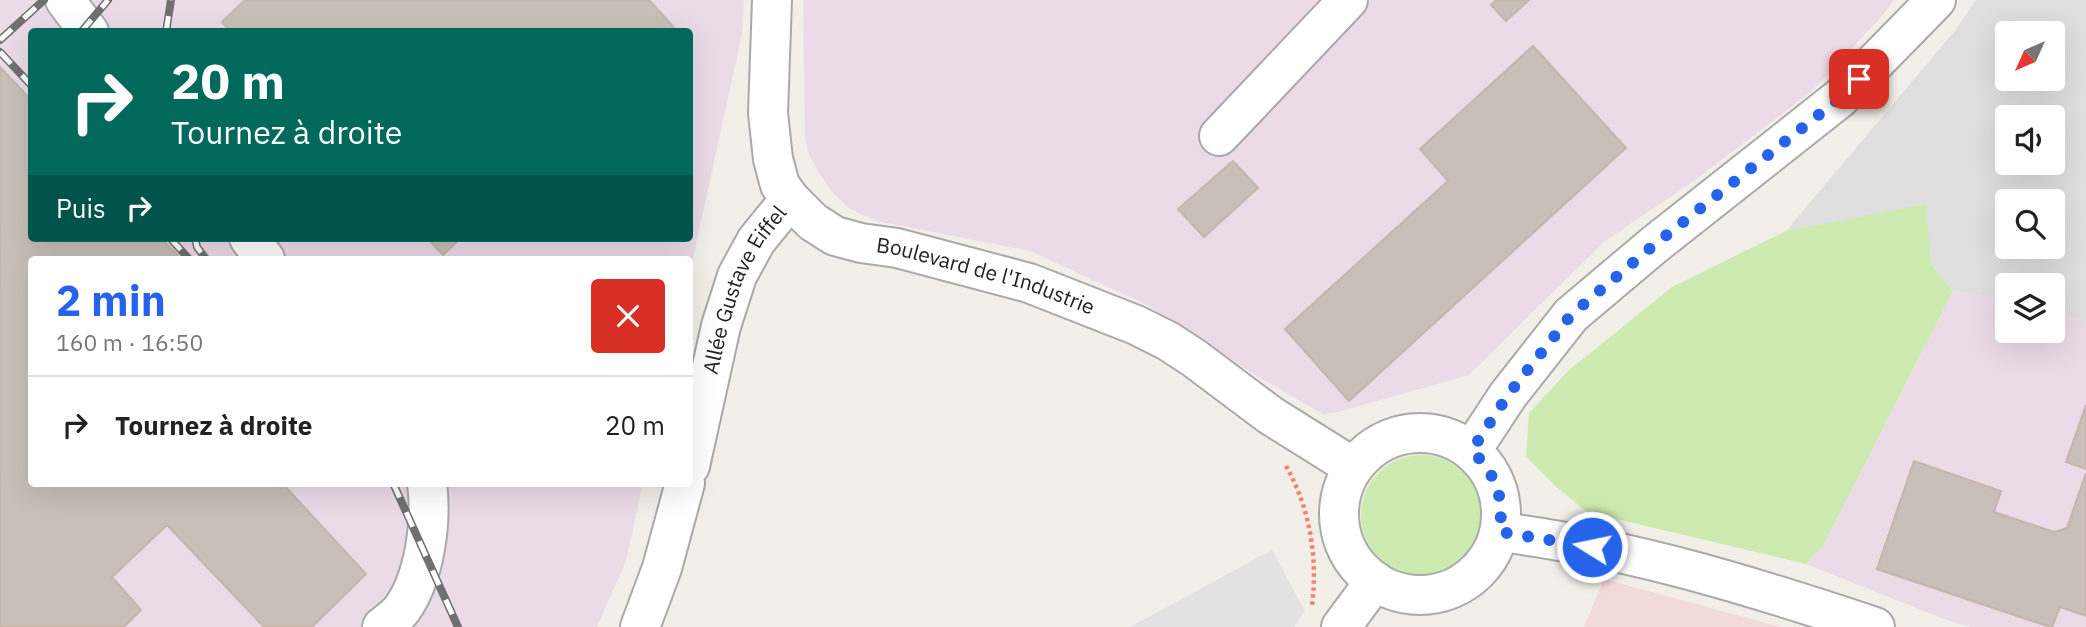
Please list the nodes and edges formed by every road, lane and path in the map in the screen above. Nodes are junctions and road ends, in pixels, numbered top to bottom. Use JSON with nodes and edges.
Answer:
{"nodes":[{"id":1,"x":65,"y":0,"type":"edge"},
{"id":2,"x":772,"y":0,"type":"edge"},
{"id":3,"x":1348,"y":0,"type":"edge"},
{"id":4,"x":1936,"y":0,"type":"edge"},
{"id":5,"x":86,"y":28,"type":"edge"},
{"id":6,"x":1219,"y":136,"type":"dead end"},
{"id":7,"x":790,"y":199,"type":"junction"},
{"id":8,"x":252,"y":242,"type":"edge"},
{"id":9,"x":263,"y":256,"type":"edge"},
{"id":10,"x":1472,"y":450,"type":"junction"},
{"id":11,"x":693,"y":452,"type":"edge"},
{"id":12,"x":1282,"y":459,"type":"dead end"},
{"id":13,"x":1353,"y":467,"type":"junction"},
{"id":14,"x":427,"y":487,"type":"edge"},
{"id":15,"x":684,"y":487,"type":"edge"},
{"id":16,"x":1500,"y":532,"type":"junction"},
{"id":17,"x":1375,"y":581,"type":"junction"},
{"id":18,"x":1326,"y":620,"type":"edge"},
{"id":19,"x":382,"y":627,"type":"edge"},
{"id":20,"x":640,"y":627,"type":"edge"},
{"id":21,"x":1875,"y":627,"type":"edge"}],
"edges":[{"from":1,"to":5,"type":"street"},
{"from":2,"to":7,"type":"street","name":"Boulevard de l'Industrie"},
{"from":3,"to":6,"type":"street"},
{"from":4,"to":10,"type":"street"},
{"from":7,"to":11,"type":"street","name":"Allée Gustave Eiffel"},
{"from":7,"to":13,"type":"street","name":"Boulevard de l'Industrie"},
{"from":8,"to":9,"type":"street"},
{"from":10,"to":13,"type":"street"},
{"from":10,"to":16,"type":"street"},
{"from":12,"to":18,"type":"path"},
{"from":13,"to":17,"type":"street"},
{"from":14,"to":19,"type":"street"},
{"from":15,"to":20,"type":"street"},
{"from":16,"to":17,"type":"street"},
{"from":16,"to":21,"type":"street"},
{"from":17,"to":18,"type":"street"}]}
